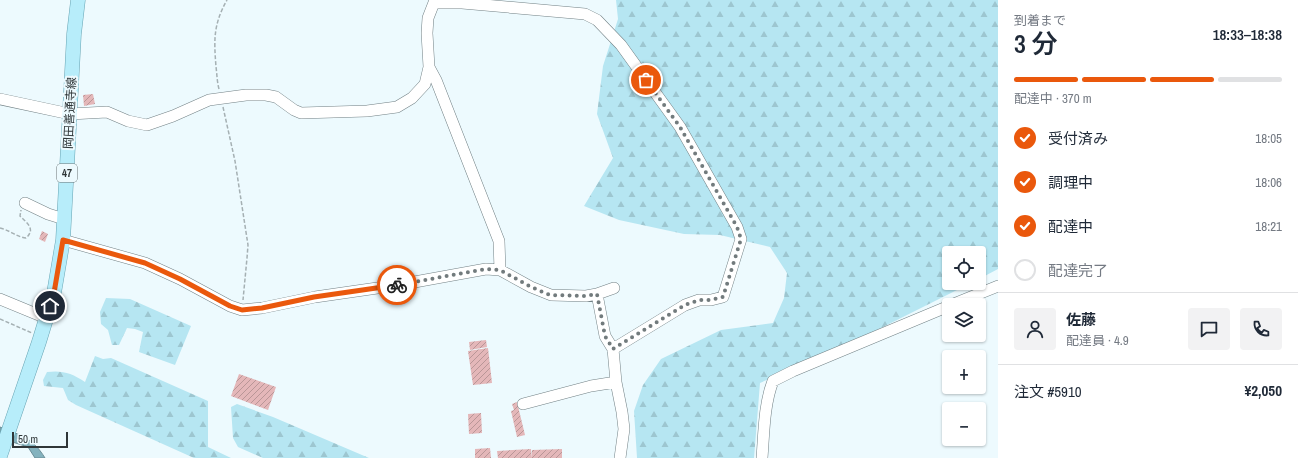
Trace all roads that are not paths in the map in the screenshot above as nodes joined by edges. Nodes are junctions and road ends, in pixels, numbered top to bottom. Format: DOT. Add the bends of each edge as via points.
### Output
graph roads {
  1 [pos="78,0"];
  2 [pos="434,1"];
  3 [pos="429,68"];
  4 [pos="0,99"];
  5 [pos="70,114"];
  6 [pos="25,203"];
  7 [pos="64,219"];
  8 [pos="63,240"];
  9 [pos="500,270"];
  10 [pos="998,286"];
  11 [pos="614,288"];
  12 [pos="597,294"];
  13 [pos="969,298"];
  14 [pos="0,299"];
  15 [pos="942,309"];
  16 [pos="46,318"];
  17 [pos="613,349"];
  18 [pos="616,382"];
  19 [pos="523,404"];
  20 [pos="0,456"];
  21 [pos="620,458"];
  22 [pos="762,458"];
  1 -- 5 [label="main road, 岡田善通寺線 / 47"];
  2 -- 3 [label="street" via="428,18"];
  2 -- 17 [label="street" via="585,14 597,20 620,45 680,127 737,227 741,239 723,297 699,300 685,305"];
  3 -- 5 [label="street" via="425,84 412,98 397,107 367,111 302,114 276,97 253,95 209,100 147,125 128,121 107,112"];
  3 -- 9 [label="street" via="499,241"];
  4 -- 5 [label="street"];
  5 -- 7 [label="main road, 岡田善通寺線 / 47"];
  6 -- 7 [label="street"];
  7 -- 8 [label="main road, 岡田善通寺線 / 47"];
  8 -- 9 [label="street" via="145,263 242,310 486,269"];
  8 -- 16 [label="main road, 岡田善通寺線 / 47" via="54,293"];
  9 -- 12 [label="street" via="550,295"];
  10 -- 13 [label="street"];
  11 -- 12 [label="street"];
  12 -- 17 [label="street" via="605,336"];
  14 -- 16 [label="street"];
  15 -- 22 [label="street" via="774,381 770,389"];
  16 -- 20 [label="main road, 岡田善通寺線 / 47"];
  17 -- 18 [label="street"];
  18 -- 19 [label="street"];
  18 -- 21 [label="street" via="624,429"];
}
